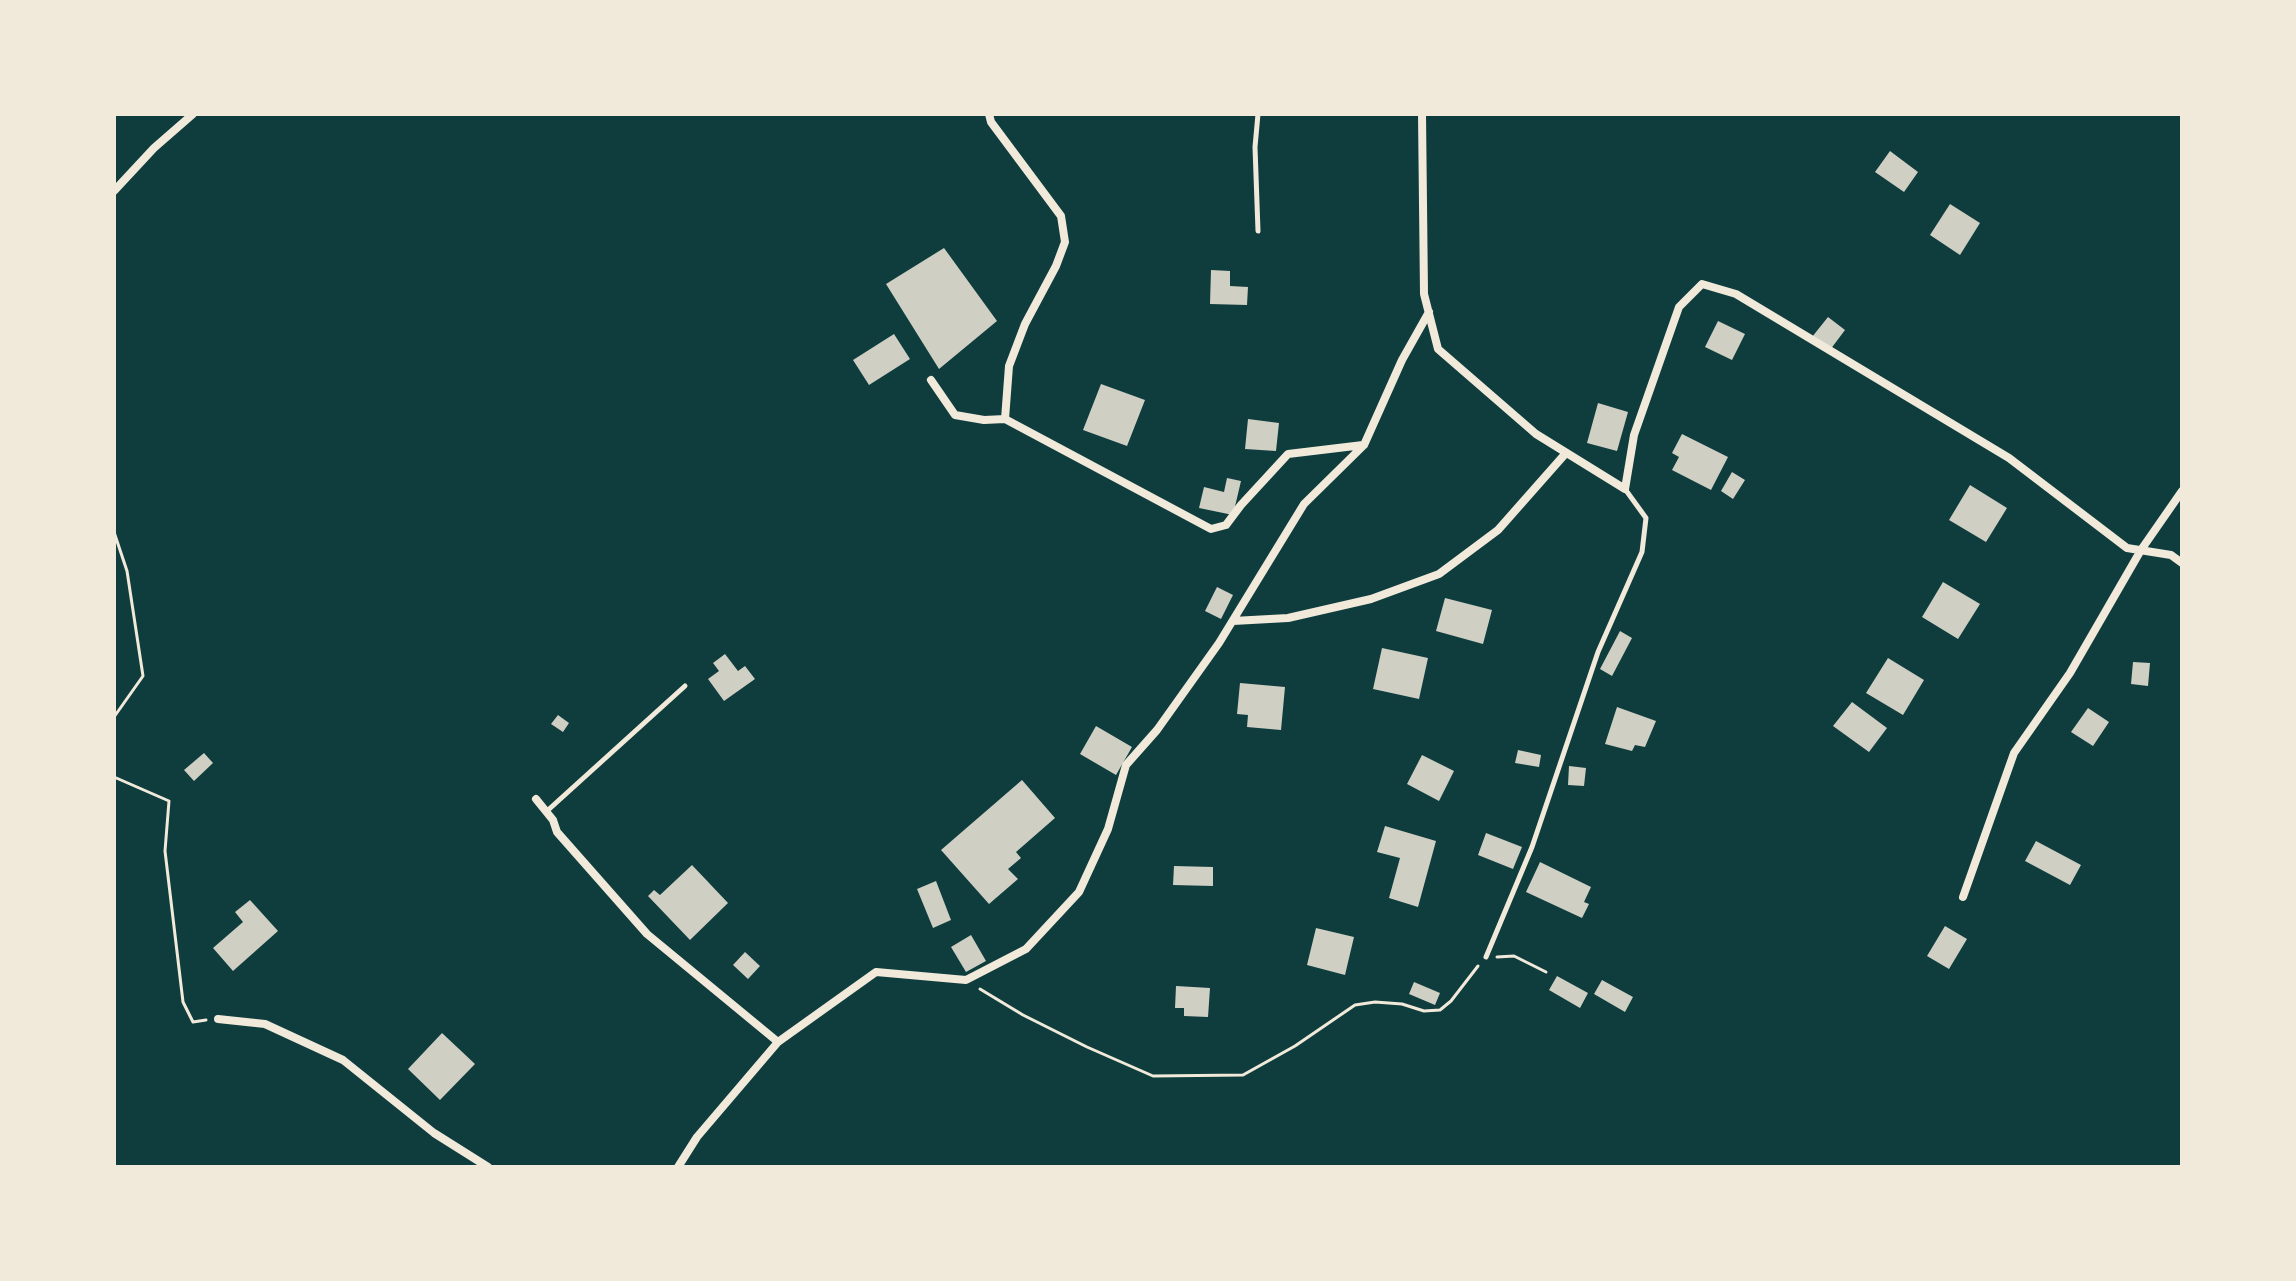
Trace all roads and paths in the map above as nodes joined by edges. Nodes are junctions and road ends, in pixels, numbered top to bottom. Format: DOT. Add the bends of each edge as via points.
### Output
graph roads {
  1 [pos="193,114"];
  2 [pos="989,114"];
  3 [pos="1258,114"];
  4 [pos="1422,114"];
  5 [pos="114,191"];
  6 [pos="1258,231"];
  7 [pos="1429,312"];
  8 [pos="931,380"];
  9 [pos="1005,419"];
  10 [pos="1364,445"];
  11 [pos="1566,453"];
  12 [pos="1625,489"];
  13 [pos="2182,491"];
  14 [pos="114,532"];
  15 [pos="2141,550"];
  16 [pos="2182,563"];
  17 [pos="1233,621"];
  18 [pos="685,686"];
  19 [pos="114,717"];
  20 [pos="114,777"];
  21 [pos="536,799"];
  22 [pos="546,812"];
  23 [pos="1963,897"];
  24 [pos="1486,957"];
  25 [pos="1546,972"];
  26 [pos="966,980"];
  27 [pos="218,1019"];
  28 [pos="778,1042"];
  29 [pos="488,1167"];
  30 [pos="678,1167"];
  1 -- 5 [label="street"];
  2 -- 9 [label="street" via="1061,216 1065,242 1009,366"];
  3 -- 6 [label="lane"];
  4 -- 7 [label="street" via="1424,294"];
  7 -- 10 [label="street"];
  7 -- 11 [label="street" via="1438,349 1536,434"];
  8 -- 9 [label="street" via="955,415"];
  9 -- 10 [label="street" via="1211,529 1226,525 1288,454"];
  10 -- 17 [label="street" via="1304,504"];
  11 -- 12 [label="street"];
  11 -- 17 [label="street" via="1498,530 1439,574 1371,599 1288,618"];
  12 -- 15 [label="street" via="1634,435 1679,307 1702,284 1736,294 2009,458 2127,548"];
  12 -- 24 [label="lane" via="1646,518 1642,552 1598,652 1532,847"];
  13 -- 15 [label="street"];
  14 -- 19 [label="path" via="127,571 143,676"];
  15 -- 16 [label="street" via="2171,555"];
  15 -- 23 [label="street" via="2070,673 2014,753"];
  17 -- 26 [label="street" via="1157,730 1126,765 1108,829 1079,892 1026,949"];
  18 -- 22 [label="lane"];
  20 -- 27 [label="path" via="169,801 165,851 183,1002 193,1022"];
  21 -- 22 [label="street"];
  22 -- 28 [label="street" via="557,832 647,934"];
  24 -- 25 [label="path" via="1514,956"];
  24 -- 26 [label="path" via="1440,1010 1375,1002 1355,1005 1243,1075 1153,1076 1023,1015"];
  26 -- 28 [label="street" via="876,972"];
  27 -- 29 [label="street" via="265,1024 343,1060 434,1133"];
  28 -- 30 [label="street"];
}
